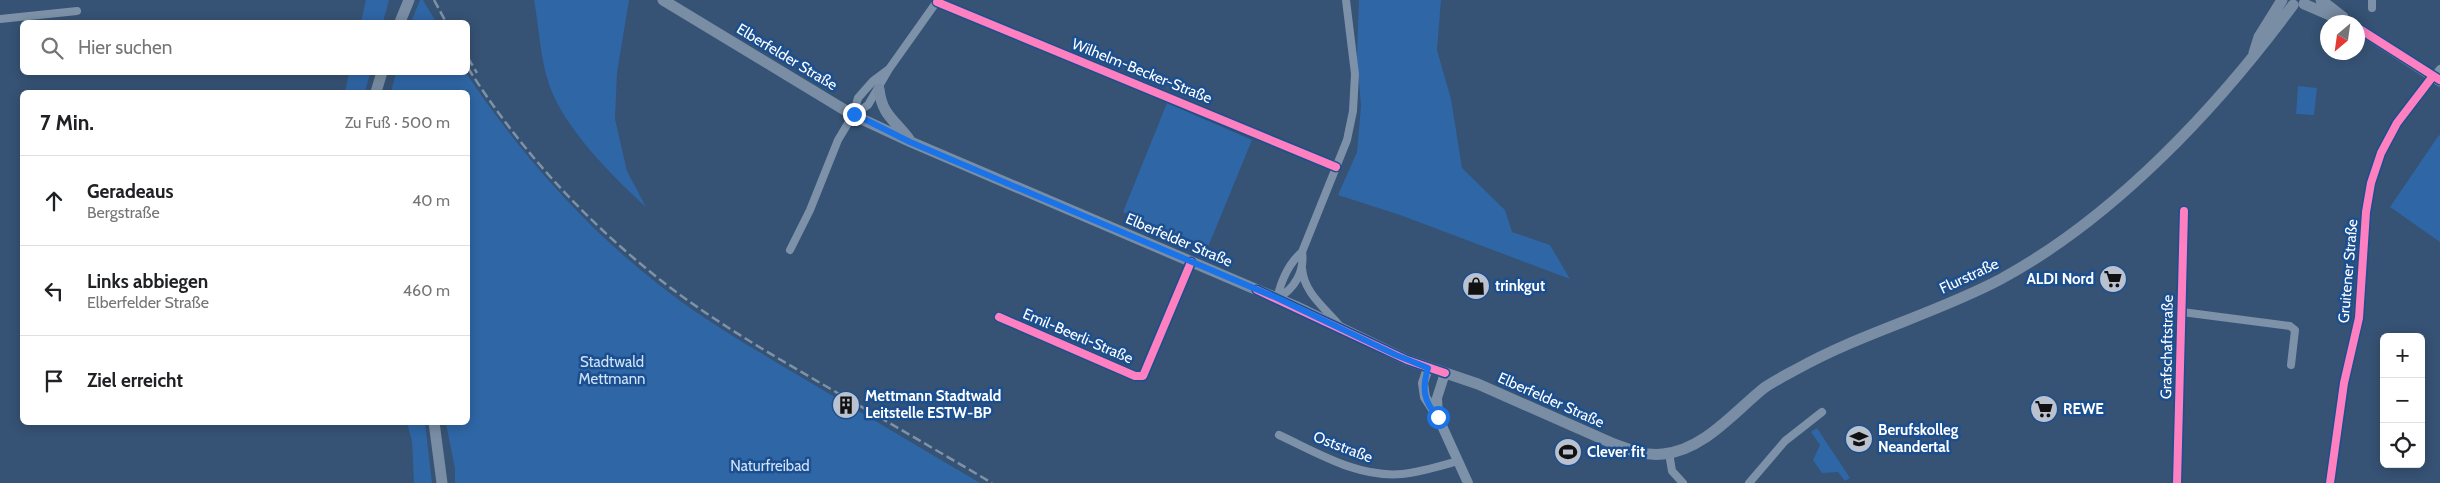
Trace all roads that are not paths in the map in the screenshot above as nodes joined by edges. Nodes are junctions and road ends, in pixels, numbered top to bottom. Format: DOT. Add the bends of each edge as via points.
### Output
graph roads {
  1 [pos="409,0"];
  2 [pos="663,0"];
  3 [pos="1346,0"];
  4 [pos="2321,0"];
  5 [pos="937,1"];
  6 [pos="2295,2"];
  7 [pos="77,11"];
  8 [pos="2329,15"];
  9 [pos="2339,15"];
  10 [pos="0,19"];
  11 [pos="401,20"];
  12 [pos="2365,32"];
  13 [pos="889,69"];
  14 [pos="381,75"];
  15 [pos="2438,75"];
  16 [pos="879,89"];
  17 [pos="377,90"];
  18 [pos="854,114"];
  19 [pos="910,142"];
  20 [pos="1336,167"];
  21 [pos="2184,211"];
  22 [pos="790,250"];
  23 [pos="1302,252"];
  24 [pos="1191,262"];
  25 [pos="1302,268"];
  26 [pos="1277,298"];
  27 [pos="2182,312"];
  28 [pos="999,317"];
  29 [pos="1340,327"];
  30 [pos="2291,365"];
  31 [pos="1428,368"];
  32 [pos="1445,373"];
  33 [pos="1822,412"];
  34 [pos="1438,417"];
  35 [pos="434,425"];
  36 [pos="1279,436"];
  37 [pos="1669,453"];
  38 [pos="1458,461"];
  39 [pos="442,483"];
  40 [pos="1468,483"];
  41 [pos="1683,483"];
  42 [pos="1748,483"];
  43 [pos="2178,483"];
  44 [pos="2330,483"];
  1 -- 11 [label="main road"];
  2 -- 18 [label="main road, Elberfelder Straße"];
  3 -- 20 [label="street" via="1355,74 1354,111"];
  4 -- 9 [label="main road"];
  5 -- 13 [label="street"];
  5 -- 20 [label="street, Wilhelm-Becker-Straße"];
  6 -- 8 [label="main road"];
  6 -- 37 [label="main road, Flurstraße" via="2259,37 2254,53 2243,68 2139,178 2059,242 2000,279 1799,367 1763,389 1703,439"];
  7 -- 10 [label="street"];
  12 -- 15 [label="main road"];
  13 -- 16 [label="street"];
  13 -- 18 [label="street" via="858,98"];
  14 -- 17 [label="main road"];
  15 -- 44 [label="street, Gruitener Straße" via="2397,123 2381,153 2371,183 2359,318 2344,383"];
  16 -- 18 [label="street" via="868,105"];
  16 -- 19 [label="main road" via="888,117 901,126"];
  18 -- 19 [label="main road, Elberfelder Straße"];
  18 -- 22 [label="street" via="838,140"];
  19 -- 24 [label="main road, Elberfelder Straße"];
  20 -- 23 [label="street"];
  21 -- 27 [label="street, Grafschaftstraße"];
  23 -- 25 [label="street"];
  23 -- 26 [label="street" via="1293,260 1281,282"];
  24 -- 26 [label="main road, Elberfelder Straße"];
  24 -- 28 [label="street, Emil-Beerli-Straße" via="1143,376 1135,376"];
  25 -- 26 [label="street" via="1293,288"];
  25 -- 29 [label="street" via="1302,278 1313,297"];
  26 -- 29 [label="main road, Elberfelder Straße"];
  27 -- 30 [label="street, Grafschaftstraße" via="2290,326 2295,330"];
  27 -- 43 [label="street, Grafschaftstraße"];
  29 -- 31 [label="main road, Elberfelder Straße"];
  31 -- 32 [label="main road, Elberfelder Straße"];
  31 -- 34 [label="street" via="1423,389 1427,403"];
  32 -- 34 [label="street" via="1437,398"];
  32 -- 37 [label="main road, Elberfelder Straße" via="1478,384 1614,444 1646,454"];
  33 -- 42 [label="street" via="1785,441"];
  34 -- 38 [label="street"];
  35 -- 39 [label="main road"];
  36 -- 38 [label="street, Oststraße" via="1347,466 1383,474 1419,472"];
  37 -- 41 [label="street" via="1672,471"];
  38 -- 40 [label="street"];
}
